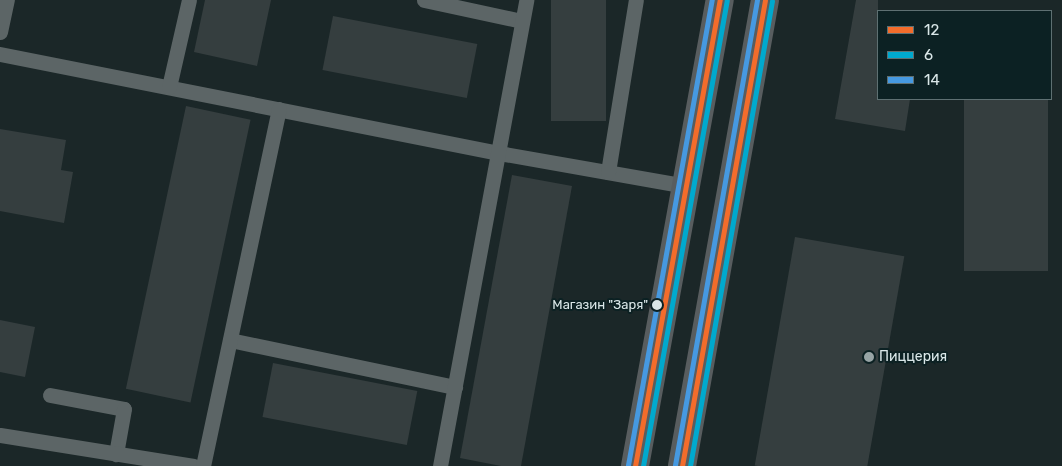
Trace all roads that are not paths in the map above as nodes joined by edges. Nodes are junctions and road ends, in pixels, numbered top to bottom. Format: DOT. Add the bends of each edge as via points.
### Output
graph roads {
  1 [pos="7,0"];
  2 [pos="189,0"];
  3 [pos="424,0"];
  4 [pos="526,0"];
  5 [pos="636,0"];
  6 [pos="720,0"];
  7 [pos="765,0"];
  8 [pos="522,21"];
  9 [pos="0,32"];
  10 [pos="0,54"];
  11 [pos="169,87"];
  12 [pos="279,109"];
  13 [pos="499,153"];
  14 [pos="608,172"];
  15 [pos="686,186"];
  16 [pos="230,340"];
  17 [pos="455,387"];
  18 [pos="50,395"];
  19 [pos="0,435"];
  20 [pos="116,454"];
  21 [pos="194,466"];
  22 [pos="203,466"];
  23 [pos="440,466"];
  24 [pos="635,466"];
  25 [pos="682,466"];
  1 -- 9 [label="lane"];
  2 -- 11 [label="lane"];
  3 -- 8 [label="lane"];
  4 -- 8 [label="lane"];
  5 -- 14 [label="lane"];
  6 -- 15 [label="main road"];
  7 -- 25 [label="main road"];
  8 -- 13 [label="lane"];
  10 -- 11 [label="lane"];
  11 -- 12 [label="lane"];
  12 -- 13 [label="lane"];
  12 -- 16 [label="lane"];
  13 -- 14 [label="lane"];
  13 -- 17 [label="lane"];
  14 -- 15 [label="lane"];
  15 -- 24 [label="main road"];
  16 -- 17 [label="lane"];
  16 -- 22 [label="lane"];
  17 -- 23 [label="lane"];
  18 -- 20 [label="lane" via="124,409"];
  19 -- 20 [label="lane"];
  20 -- 21 [label="lane"];
}
